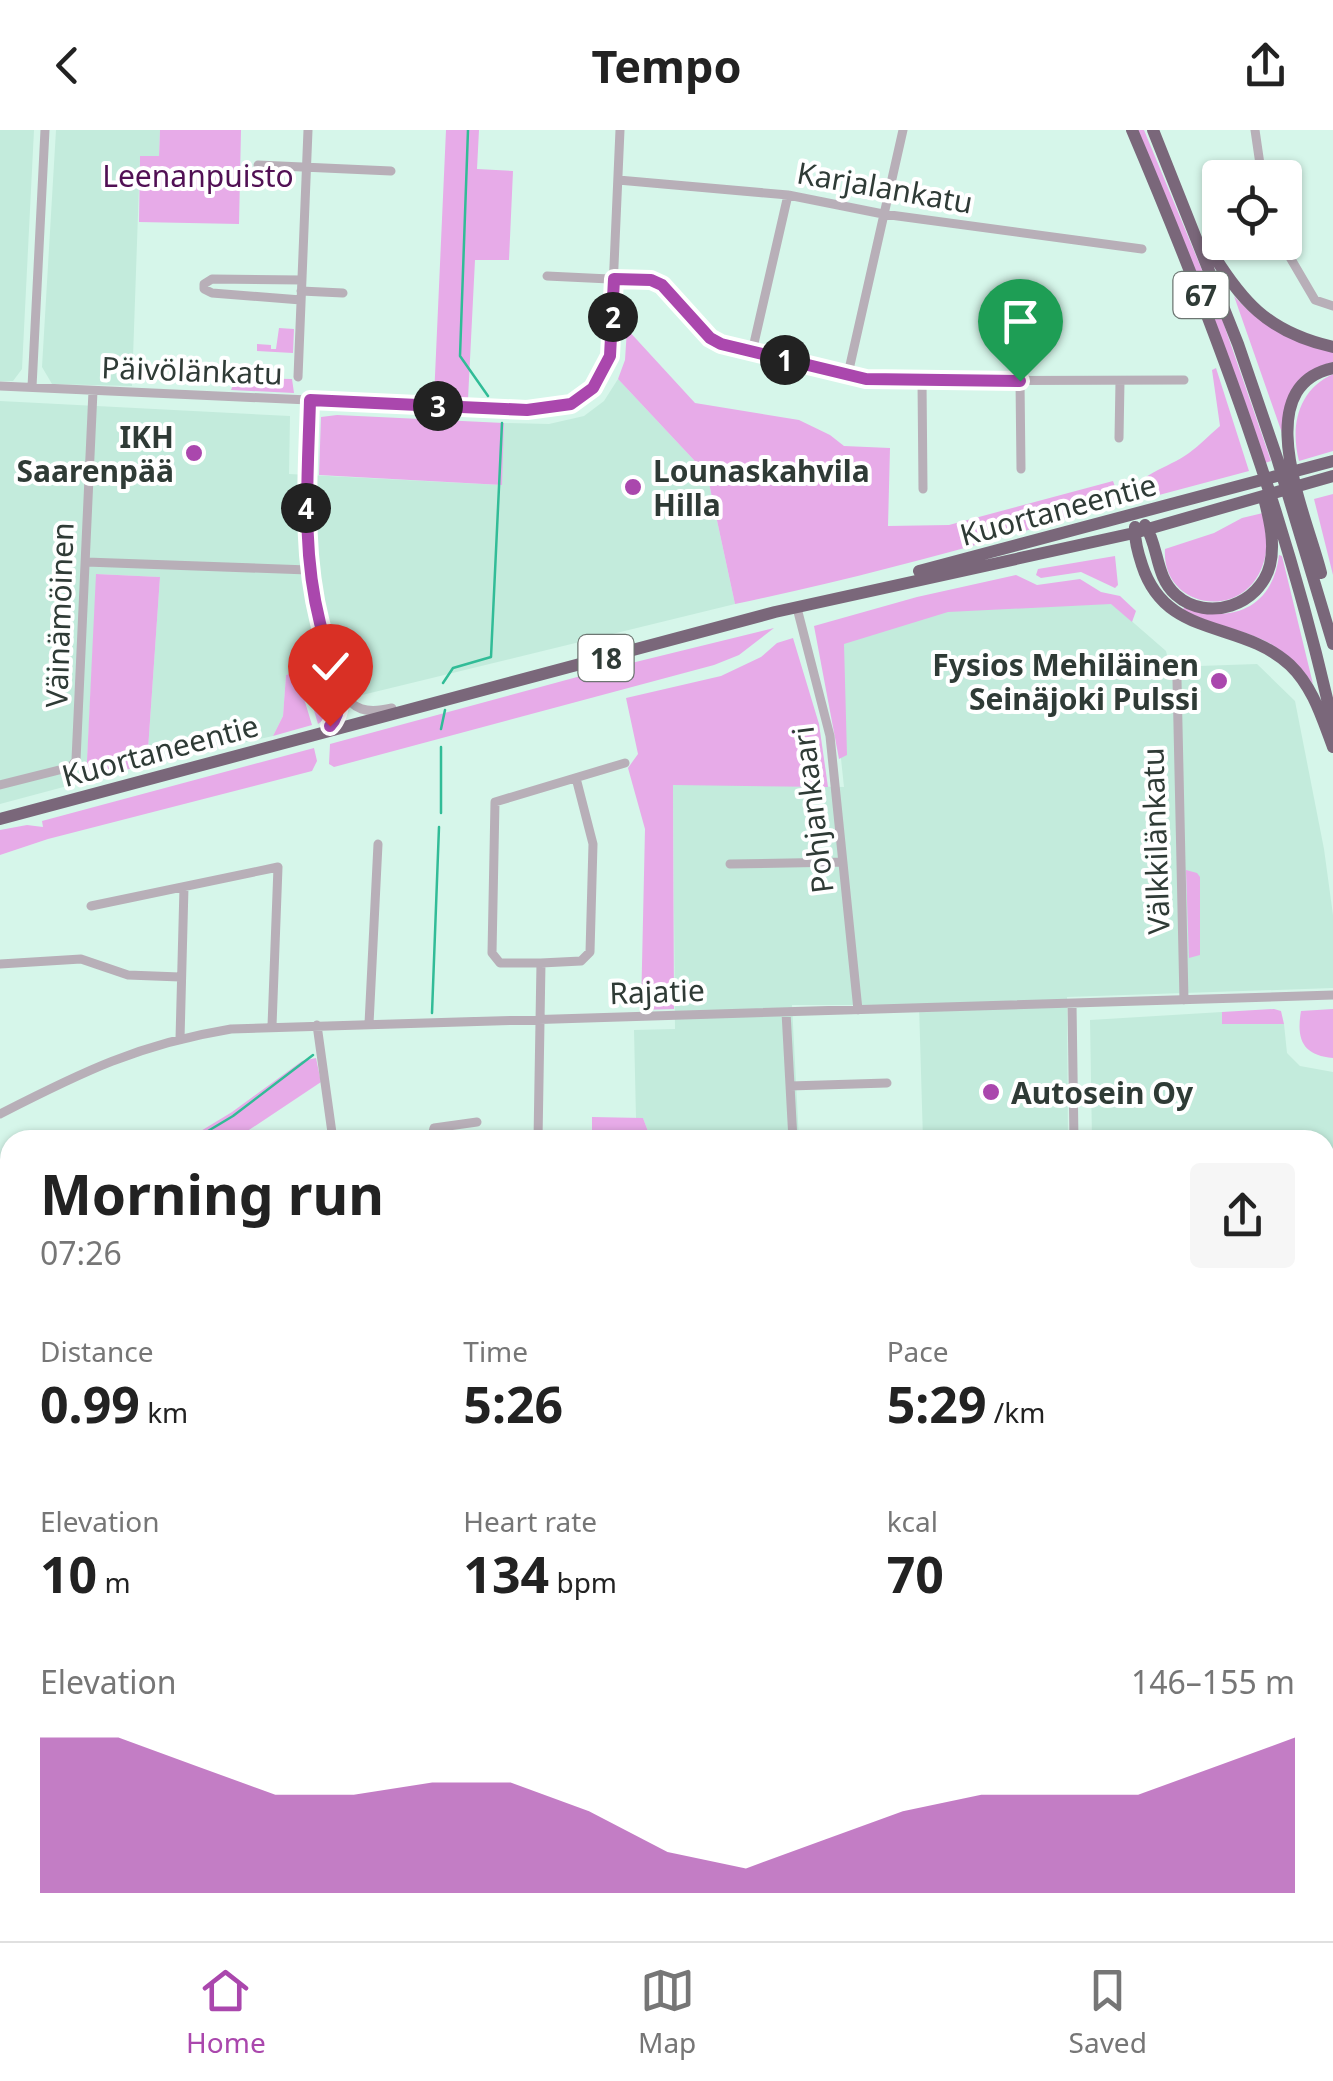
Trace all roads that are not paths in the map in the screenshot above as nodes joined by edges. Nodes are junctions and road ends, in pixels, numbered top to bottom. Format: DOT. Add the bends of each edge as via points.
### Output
graph roads {
  1 [pos="45,130"];
  2 [pos="308,130"];
  3 [pos="620,130"];
  4 [pos="903,130"];
  5 [pos="1132,130"];
  6 [pos="1153,130"];
  7 [pos="1255,130"];
  8 [pos="1259,160"];
  9 [pos="258,166"];
  10 [pos="306,168"];
  11 [pos="391,171"];
  12 [pos="618,180"];
  13 [pos="788,194"];
  14 [pos="884,214"];
  15 [pos="1190,216"];
  16 [pos="1142,250"];
  17 [pos="1292,260"];
  18 [pos="547,276"];
  19 [pos="614,279"];
  20 [pos="301,290"];
  21 [pos="343,292"];
  22 [pos="1333,306"];
  23 [pos="1333,347"];
  24 [pos="752,352"];
  25 [pos="1333,368"];
  26 [pos="848,374"];
  27 [pos="298,377"];
  28 [pos="922,380"];
  29 [pos="1120,380"];
  30 [pos="1184,380"];
  31 [pos="1020,381"];
  32 [pos="0,386"];
  33 [pos="32,388"];
  34 [pos="93,390"];
  35 [pos="310,400"];
  36 [pos="1119,438"];
  37 [pos="1283,457"];
  38 [pos="1333,461"];
  39 [pos="1021,469"];
  40 [pos="1333,476"];
  41 [pos="923,489"];
  42 [pos="1137,515"];
  43 [pos="1274,519"];
  44 [pos="1149,529"];
  45 [pos="1134,533"];
  46 [pos="86,562"];
  47 [pos="308,570"];
  48 [pos="798,608"];
  49 [pos="1333,644"];
  50 [pos="1177,680"];
  51 [pos="337,686"];
  52 [pos="414,708"];
  53 [pos="1333,725"];
  54 [pos="320,733"];
  55 [pos="1333,747"];
  56 [pos="625,763"];
  57 [pos="576,778"];
  58 [pos="0,785"];
  59 [pos="0,819"];
  60 [pos="378,844"];
  61 [pos="843,862"];
  62 [pos="730,864"];
  63 [pos="184,886"];
  64 [pos="92,906"];
  65 [pos="541,963"];
  66 [pos="0,964"];
  67 [pos="180,977"];
  68 [pos="1333,996"];
  69 [pos="1184,1000"];
  70 [pos="1072,1004"];
  71 [pos="858,1010"];
  72 [pos="786,1012"];
  73 [pos="538,1020"];
  74 [pos="369,1024"];
  75 [pos="317,1025"];
  76 [pos="272,1026"];
  77 [pos="180,1038"];
  78 [pos="887,1083"];
  79 [pos="790,1086"];
  80 [pos="0,1114"];
  81 [pos="478,1122"];
  82 [pos="333,1130"];
  83 [pos="434,1130"];
  84 [pos="538,1130"];
  85 [pos="792,1130"];
  86 [pos="1074,1130"];
  1 -- 33 [label="street"];
  2 -- 10 [label="street"];
  3 -- 12 [label="street, Päivölänkatu"];
  4 -- 14 [label="street"];
  5 -- 43 [label="highway, 67" via="1205,306"];
  6 -- 15 [label="highway, 67"];
  7 -- 8 [label="street"];
  9 -- 10 [label="street"];
  10 -- 11 [label="street"];
  10 -- 20 [label="street"];
  12 -- 13 [label="street, Karjalankatu"];
  12 -- 19 [label="street, Päivölänkatu"];
  13 -- 14 [label="street, Karjalankatu"];
  13 -- 24 [label="street"];
  14 -- 16 [label="street, Karjalankatu"];
  14 -- 26 [label="street"];
  15 -- 23 [label="highway" via="1246,303 1285,331"];
  15 -- 37 [label="highway, 67"];
  17 -- 22 [label="street" via="1315,300"];
  18 -- 19 [label="street"];
  19 -- 24 [label="street" via="662,285 710,338"];
  19 -- 35 [label="street, Päivölänkatu" via="610,356 593,388 571,404 527,410"];
  20 -- 20 [label="street" via="222,294 204,284 212,279"];
  20 -- 21 [label="street"];
  20 -- 27 [label="street"];
  24 -- 26 [label="street"];
  25 -- 37 [label="highway" via="1296,391"];
  26 -- 28 [label="street"];
  28 -- 31 [label="street"];
  28 -- 41 [label="street"];
  29 -- 30 [label="street"];
  29 -- 31 [label="street"];
  29 -- 36 [label="street"];
  31 -- 39 [label="street"];
  32 -- 33 [label="street, Päivölänkatu"];
  33 -- 34 [label="street, Päivölänkatu"];
  34 -- 35 [label="street, Päivölänkatu"];
  34 -- 46 [label="street, Väinämöinen"];
  35 -- 47 [label="street"];
  37 -- 49 [label="highway, 67"];
  38 -- 42 [label="highway, Kuortaneentie / 18"];
  40 -- 44 [label="highway, Kuortaneentie / 18"];
  42 -- 44 [label="highway"];
  42 -- 45 [label="highway"];
  42 -- 48 [label="highway, Kuortaneentie / 18" via="826,595"];
  43 -- 44 [label="highway" via="1262,582 1224,609 1193,606 1169,588"];
  43 -- 53 [label="highway, 67"];
  44 -- 45 [label="highway, Kuortaneentie / 18"];
  45 -- 48 [label="highway, Kuortaneentie / 18"];
  45 -- 55 [label="highway" via="1154,594 1193,622 1253,640 1291,666"];
  46 -- 47 [label="street"];
  46 -- 58 [label="street, Väinämöinen" via="76,760 71,767"];
  47 -- 51 [label="street"];
  48 -- 52 [label="highway, Kuortaneentie / 18"];
  48 -- 61 [label="street, Pohjankaari" via="825,708"];
  50 -- 69 [label="street, Välkkilänkatu"];
  51 -- 52 [label="street" via="364,711"];
  51 -- 54 [label="street" via="339,714"];
  52 -- 54 [label="highway, Kuortaneentie / 18"];
  54 -- 59 [label="highway, Kuortaneentie / 18"];
  56 -- 57 [label="street"];
  57 -- 65 [label="street" via="593,844 590,952 581,961"];
  57 -- 65 [label="street" via="495,802 492,952 500,964"];
  60 -- 74 [label="street"];
  61 -- 62 [label="street"];
  61 -- 71 [label="street, Pohjankaari"];
  63 -- 64 [label="street"];
  63 -- 67 [label="street"];
  63 -- 76 [label="street" via="278,867"];
  65 -- 73 [label="street"];
  66 -- 67 [label="street" via="81,959 128,975"];
  67 -- 77 [label="street"];
  68 -- 69 [label="street, Rajatie"];
  69 -- 70 [label="street, Rajatie"];
  70 -- 71 [label="street, Rajatie"];
  70 -- 86 [label="street"];
  71 -- 72 [label="street, Rajatie"];
  72 -- 73 [label="street, Rajatie"];
  72 -- 79 [label="street"];
  73 -- 74 [label="street, Rajatie"];
  73 -- 84 [label="street"];
  74 -- 75 [label="street, Rajatie"];
  75 -- 76 [label="street, Rajatie"];
  75 -- 82 [label="street"];
  76 -- 77 [label="street, Rajatie"];
  77 -- 80 [label="street, Rajatie" via="92,1067"];
  78 -- 79 [label="street"];
  79 -- 85 [label="street"];
  81 -- 83 [label="street"];
}
